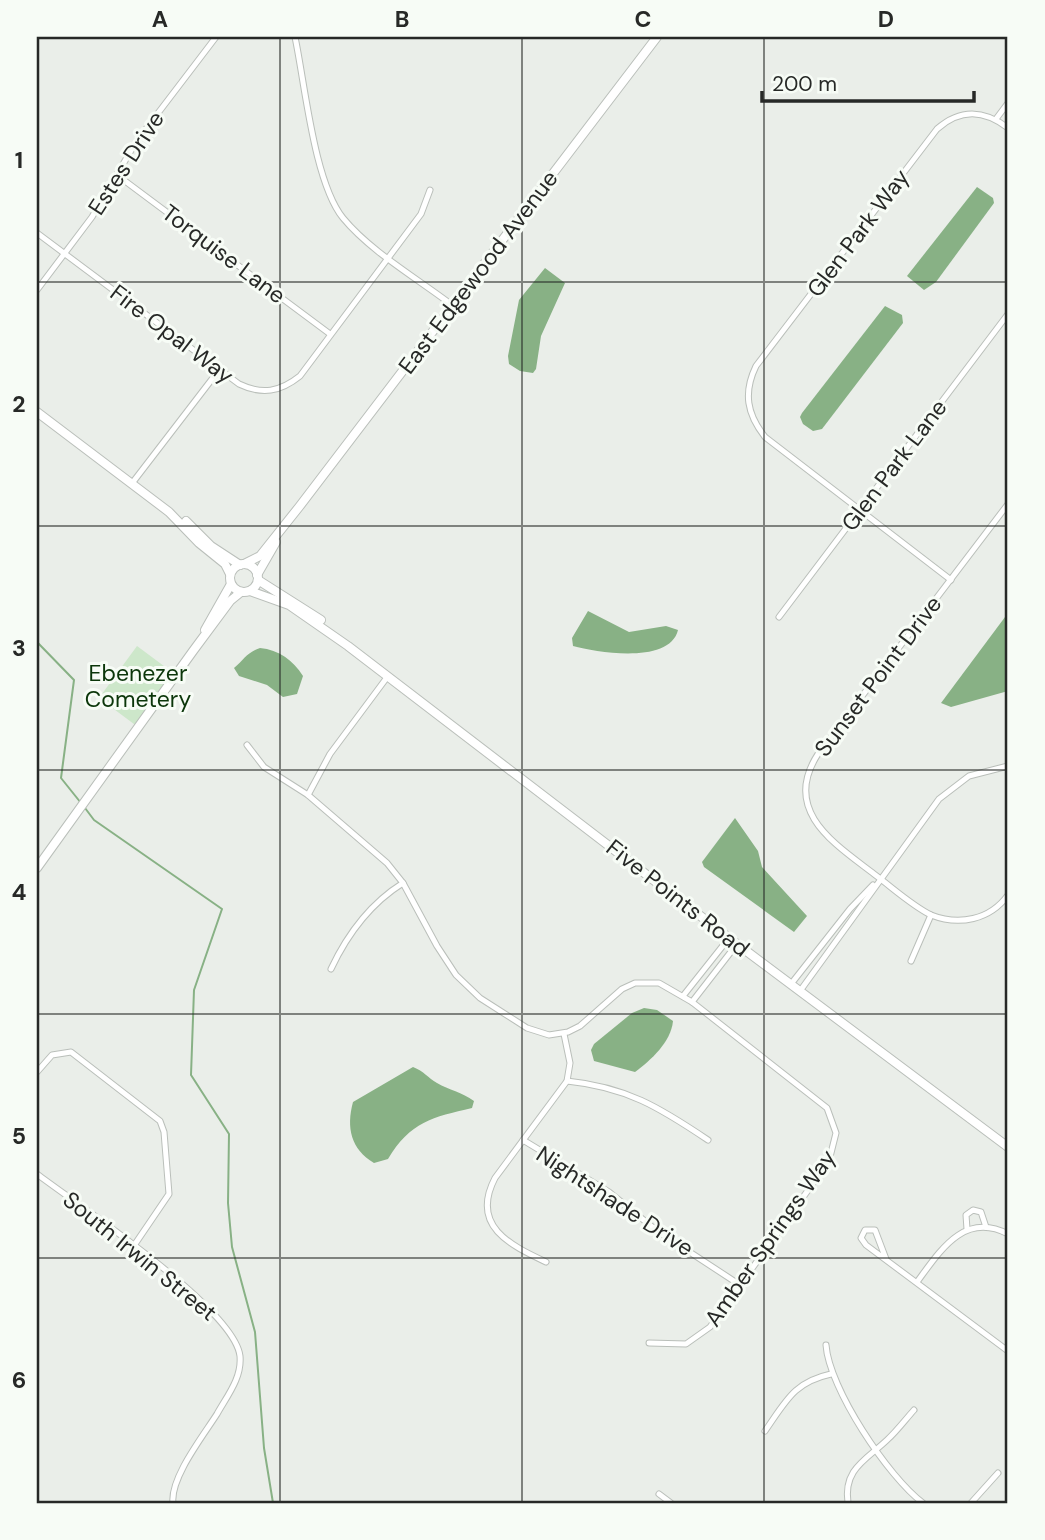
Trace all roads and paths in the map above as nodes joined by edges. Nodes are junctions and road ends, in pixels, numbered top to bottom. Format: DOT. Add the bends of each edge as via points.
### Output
graph roads {
  1 [pos="216,37"];
  2 [pos="295,37"];
  3 [pos="657,37"];
  4 [pos="1008,103"];
  5 [pos="996,119"];
  6 [pos="1008,128"];
  7 [pos="117,175"];
  8 [pos="430,190"];
  9 [pos="37,233"];
  10 [pos="64,253"];
  11 [pos="389,257"];
  12 [pos="37,290"];
  13 [pos="452,305"];
  14 [pos="1008,314"];
  15 [pos="330,334"];
  16 [pos="219,370"];
  17 [pos="37,412"];
  18 [pos="133,482"];
  19 [pos="1008,505"];
  20 [pos="299,507"];
  21 [pos="860,510"];
  22 [pos="242,565"];
  23 [pos="258,578"];
  24 [pos="231,579"];
  25 [pos="951,580"];
  26 [pos="246,591"];
  27 [pos="779,617"];
  28 [pos="348,646"];
  29 [pos="193,651"];
  30 [pos="388,676"];
  31 [pos="247,745"];
  32 [pos="1008,766"];
  33 [pos="308,795"];
  34 [pos="37,868"];
  35 [pos="880,878"];
  36 [pos="403,883"];
  37 [pos="1008,895"];
  38 [pos="931,915"];
  39 [pos="729,938"];
  40 [pos="737,944"];
  41 [pos="911,961"];
  42 [pos="331,969"];
  43 [pos="791,984"];
  44 [pos="800,991"];
  45 [pos="683,996"];
  46 [pos="692,1002"];
  47 [pos="564,1034"];
  48 [pos="37,1072"];
  49 [pos="566,1081"];
  50 [pos="523,1140"];
  51 [pos="708,1140"];
  52 [pos="1008,1147"];
  53 [pos="37,1174"];
  54 [pos="986,1227"];
  55 [pos="967,1229"];
  56 [pos="1008,1234"];
  57 [pos="133,1247"];
  58 [pos="886,1259"];
  59 [pos="546,1262"];
  60 [pos="917,1282"];
  61 [pos="740,1285"];
  62 [pos="649,1343"];
  63 [pos="826,1345"];
  64 [pos="1008,1351"];
  65 [pos="831,1374"];
  66 [pos="914,1410"];
  67 [pos="765,1431"];
  68 [pos="877,1448"];
  69 [pos="998,1473"];
  70 [pos="659,1494"];
  71 [pos="173,1503"];
  72 [pos="671,1503"];
  73 [pos="848,1503"];
  74 [pos="923,1503"];
  75 [pos="971,1503"];
  1 -- 7 [label="street, Estes Drive" via="135,142"];
  2 -- 11 [label="street" via="329,194 342,216"];
  3 -- 13 [label="street, East Edgewood Avenue"];
  4 -- 5 [label="street"];
  5 -- 6 [label="street"];
  5 -- 21 [label="street, Glen Park Way" via="958,115 937,129 756,366 747,393 755,424 765,437"];
  7 -- 10 [label="street, Estes Drive"];
  7 -- 15 [label="street, Torquise Lane"];
  8 -- 11 [label="street, Fire Opal Way" via="421,214"];
  9 -- 10 [label="street, Fire Opal Way"];
  10 -- 12 [label="street, Estes Drive"];
  10 -- 16 [label="street, Fire Opal Way"];
  11 -- 13 [label="street"];
  11 -- 15 [label="street, Fire Opal Way"];
  13 -- 20 [label="street, East Edgewood Avenue"];
  14 -- 21 [label="street, Glen Park Lane"];
  15 -- 16 [label="street, Fire Opal Way" via="300,376 273,391 249,389"];
  16 -- 18 [label="street"];
  17 -- 18 [label="street"];
  18 -- 22 [label="street" via="171,508 211,546"];
  18 -- 24 [label="street" via="225,564"];
  19 -- 25 [label="street, Sunset Point Drive"];
  20 -- 22 [label="street, East Edgewood Avenue" via="260,556"];
  20 -- 23 [label="street, East Edgewood Avenue"];
  21 -- 25 [label="street"];
  21 -- 27 [label="street, Glen Park Lane"];
  22 -- 23 [label="street" via="253,568"];
  22 -- 24 [label="street, East Edgewood Avenue"];
  23 -- 26 [label="street, East Edgewood Avenue"];
  23 -- 28 [label="street" via="299,604"];
  24 -- 26 [label="street"];
  24 -- 29 [label="street"];
  25 -- 35 [label="street, Sunset Point Drive" via="809,771 807,802 814,822 828,839"];
  26 -- 28 [label="street" via="294,608"];
  26 -- 29 [label="street" via="230,601"];
  28 -- 30 [label="street, Five Points Road"];
  29 -- 34 [label="street"];
  30 -- 33 [label="street" via="330,754"];
  30 -- 39 [label="street, Five Points Road"];
  31 -- 33 [label="street" via="264,767"];
  32 -- 35 [label="street" via="969,776 949,789"];
  33 -- 36 [label="street" via="377,853"];
  35 -- 38 [label="street, Sunset Point Drive"];
  35 -- 43 [label="street"];
  35 -- 44 [label="street"];
  36 -- 42 [label="street" via="375,903"];
  36 -- 47 [label="street" via="443,957 468,987 532,1031"];
  37 -- 38 [label="street" via="996,908 971,919"];
  38 -- 41 [label="street"];
  39 -- 40 [label="street, Five Points Road"];
  39 -- 45 [label="street"];
  40 -- 43 [label="street, Five Points Road"];
  40 -- 46 [label="street"];
  43 -- 44 [label="street, Five Points Road"];
  44 -- 52 [label="street, Five Points Road"];
  45 -- 46 [label="street"];
  45 -- 47 [label="street" via="659,983 632,984"];
  46 -- 61 [label="street, Amber Springs Way" via="819,1099 835,1126 829,1161"];
  47 -- 49 [label="street" via="570,1063"];
  48 -- 57 [label="street" via="52,1055 71,1052 160,1121 169,1194"];
  49 -- 50 [label="street"];
  49 -- 51 [label="street" via="640,1098"];
  50 -- 59 [label="street" via="493,1182 488,1210 494,1228 506,1242"];
  50 -- 61 [label="street, Nightshade Drive" via="609,1192 656,1230"];
  53 -- 57 [label="street, South Irwin Street"];
  54 -- 55 [label="street"];
  54 -- 55 [label="street" via="981,1212 973,1210 966,1215"];
  54 -- 56 [label="street"];
  55 -- 60 [label="street" via="945,1245"];
  57 -- 71 [label="street, South Irwin Street" via="200,1298 227,1328 240,1363 236,1382 177,1480"];
  58 -- 58 [label="street" via="876,1230 865,1230 863,1242"];
  58 -- 60 [label="street"];
  60 -- 64 [label="street"];
  61 -- 62 [label="street, Amber Springs Way" via="710,1328 693,1341"];
  63 -- 65 [label="street"];
  65 -- 67 [label="street" via="798,1387"];
  65 -- 68 [label="street"];
  66 -- 68 [label="street"];
  68 -- 73 [label="street" via="853,1470"];
  68 -- 74 [label="street" via="903,1486"];
  69 -- 75 [label="street"];
  70 -- 72 [label="street"];
}
